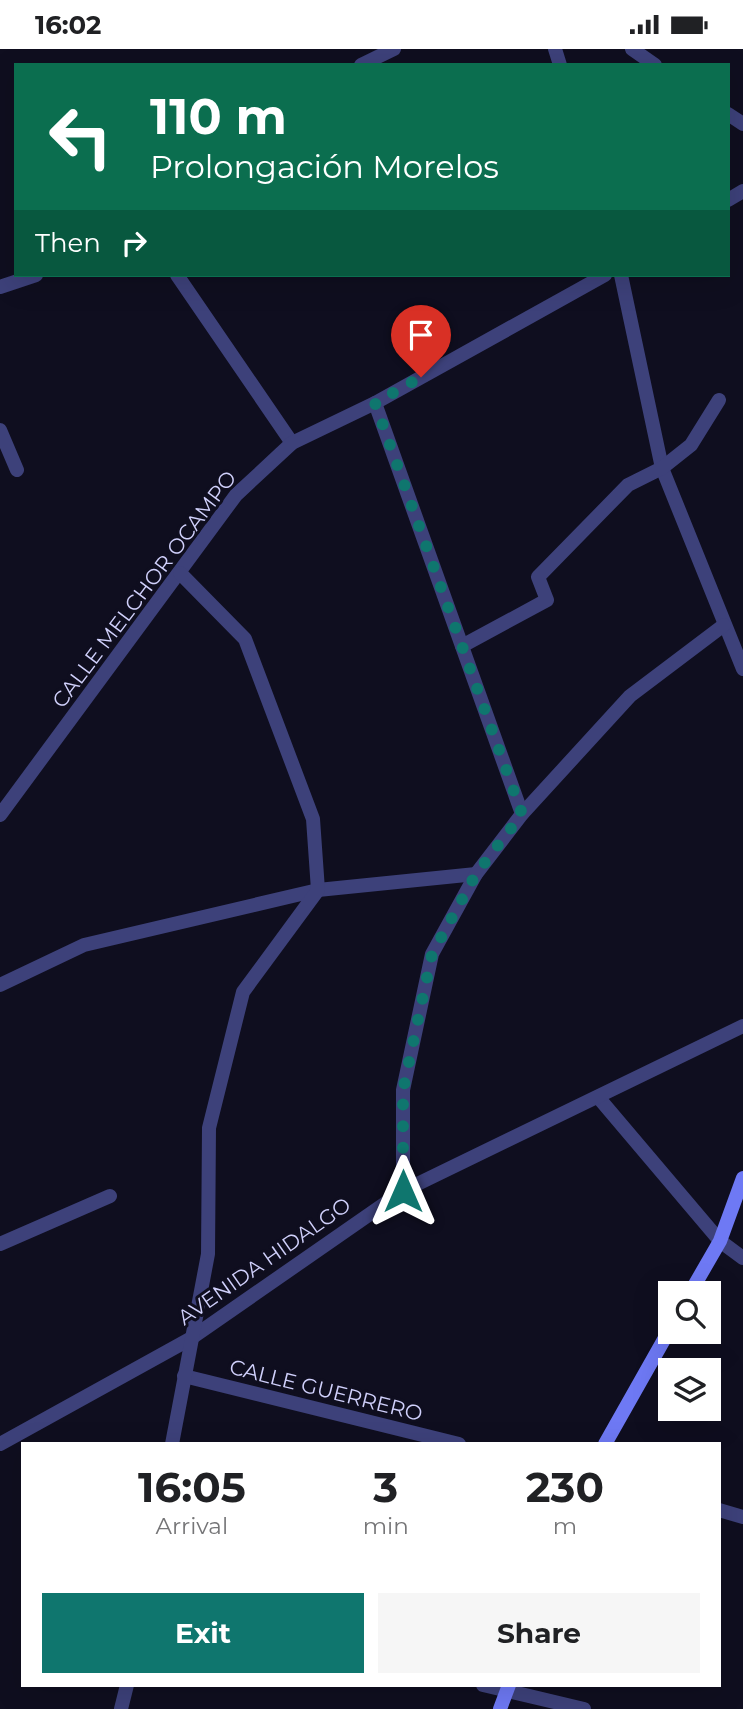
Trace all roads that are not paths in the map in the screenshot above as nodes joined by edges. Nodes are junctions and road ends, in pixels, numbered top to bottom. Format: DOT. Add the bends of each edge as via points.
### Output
graph roads {
  1 [pos="394,49"];
  2 [pos="632,49"];
  3 [pos="365,63"];
  4 [pos="652,63"];
  5 [pos="29,277"];
  6 [pos="178,277"];
  7 [pos="601,277"];
  8 [pos="621,277"];
  9 [pos="0,287"];
  10 [pos="719,400"];
  11 [pos="375,403"];
  12 [pos="0,431"];
  13 [pos="292,443"];
  14 [pos="662,468"];
  15 [pos="18,470"];
  16 [pos="180,573"];
  17 [pos="724,625"];
  18 [pos="462,646"];
  19 [pos="743,669"];
  20 [pos="522,814"];
  21 [pos="0,815"];
  22 [pos="476,874"];
  23 [pos="318,890"];
  24 [pos="0,985"];
  25 [pos="743,1026"];
  26 [pos="597,1097"];
  27 [pos="743,1178"];
  28 [pos="403,1191"];
  29 [pos="110,1196"];
  30 [pos="720,1241"];
  31 [pos="0,1244"];
  32 [pos="743,1258"];
  33 [pos="697,1281"];
  34 [pos="190,1339"];
  35 [pos="662,1344"];
  36 [pos="184,1376"];
  37 [pos="172,1442"];
  38 [pos="451,1442"];
  39 [pos="606,1442"];
  40 [pos="0,1444"];
  41 [pos="721,1511"];
  42 [pos="743,1517"];
  43 [pos="126,1687"];
  44 [pos="509,1687"];
  45 [pos="121,1709"];
  46 [pos="500,1709"];
  47 [pos="584,1709"];
  1 -- 3 [label="street"];
  2 -- 4 [label="street"];
  5 -- 9 [label="street"];
  6 -- 13 [label="street"];
  7 -- 11 [label="street, CALLE MELCHOR OCAMPO"];
  8 -- 14 [label="street"];
  10 -- 14 [label="street" via="691,445"];
  11 -- 13 [label="street, CALLE MELCHOR OCAMPO"];
  11 -- 18 [label="street"];
  12 -- 15 [label="street"];
  13 -- 16 [label="street, CALLE MELCHOR OCAMPO" via="236,495"];
  14 -- 17 [label="street"];
  14 -- 18 [label="street" via="628,485 538,576 547,600"];
  16 -- 21 [label="street, CALLE MELCHOR OCAMPO"];
  16 -- 23 [label="street" via="245,639 313,819"];
  17 -- 19 [label="street"];
  17 -- 20 [label="street" via="630,697"];
  18 -- 20 [label="street"];
  20 -- 22 [label="street"];
  22 -- 23 [label="street"];
  22 -- 28 [label="street" via="432,954 403,1090"];
  23 -- 24 [label="street" via="84,946"];
  23 -- 34 [label="street" via="243,992 209,1128 208,1254"];
  25 -- 26 [label="street, AVENIDA HIDALGO"];
  26 -- 28 [label="street, AVENIDA HIDALGO"];
  26 -- 30 [label="street"];
  27 -- 30 [label="street"];
  28 -- 34 [label="street, AVENIDA HIDALGO"];
  29 -- 31 [label="street"];
  30 -- 32 [label="street"];
  30 -- 33 [label="street"];
  34 -- 36 [label="street"];
  34 -- 40 [label="street, AVENIDA HIDALGO"];
  35 -- 39 [label="street"];
  36 -- 37 [label="street"];
  36 -- 38 [label="street, CALLE GUERRERO"];
  41 -- 42 [label="street"];
  43 -- 45 [label="street"];
  44 -- 46 [label="street"];
  44 -- 47 [label="street"];
}
